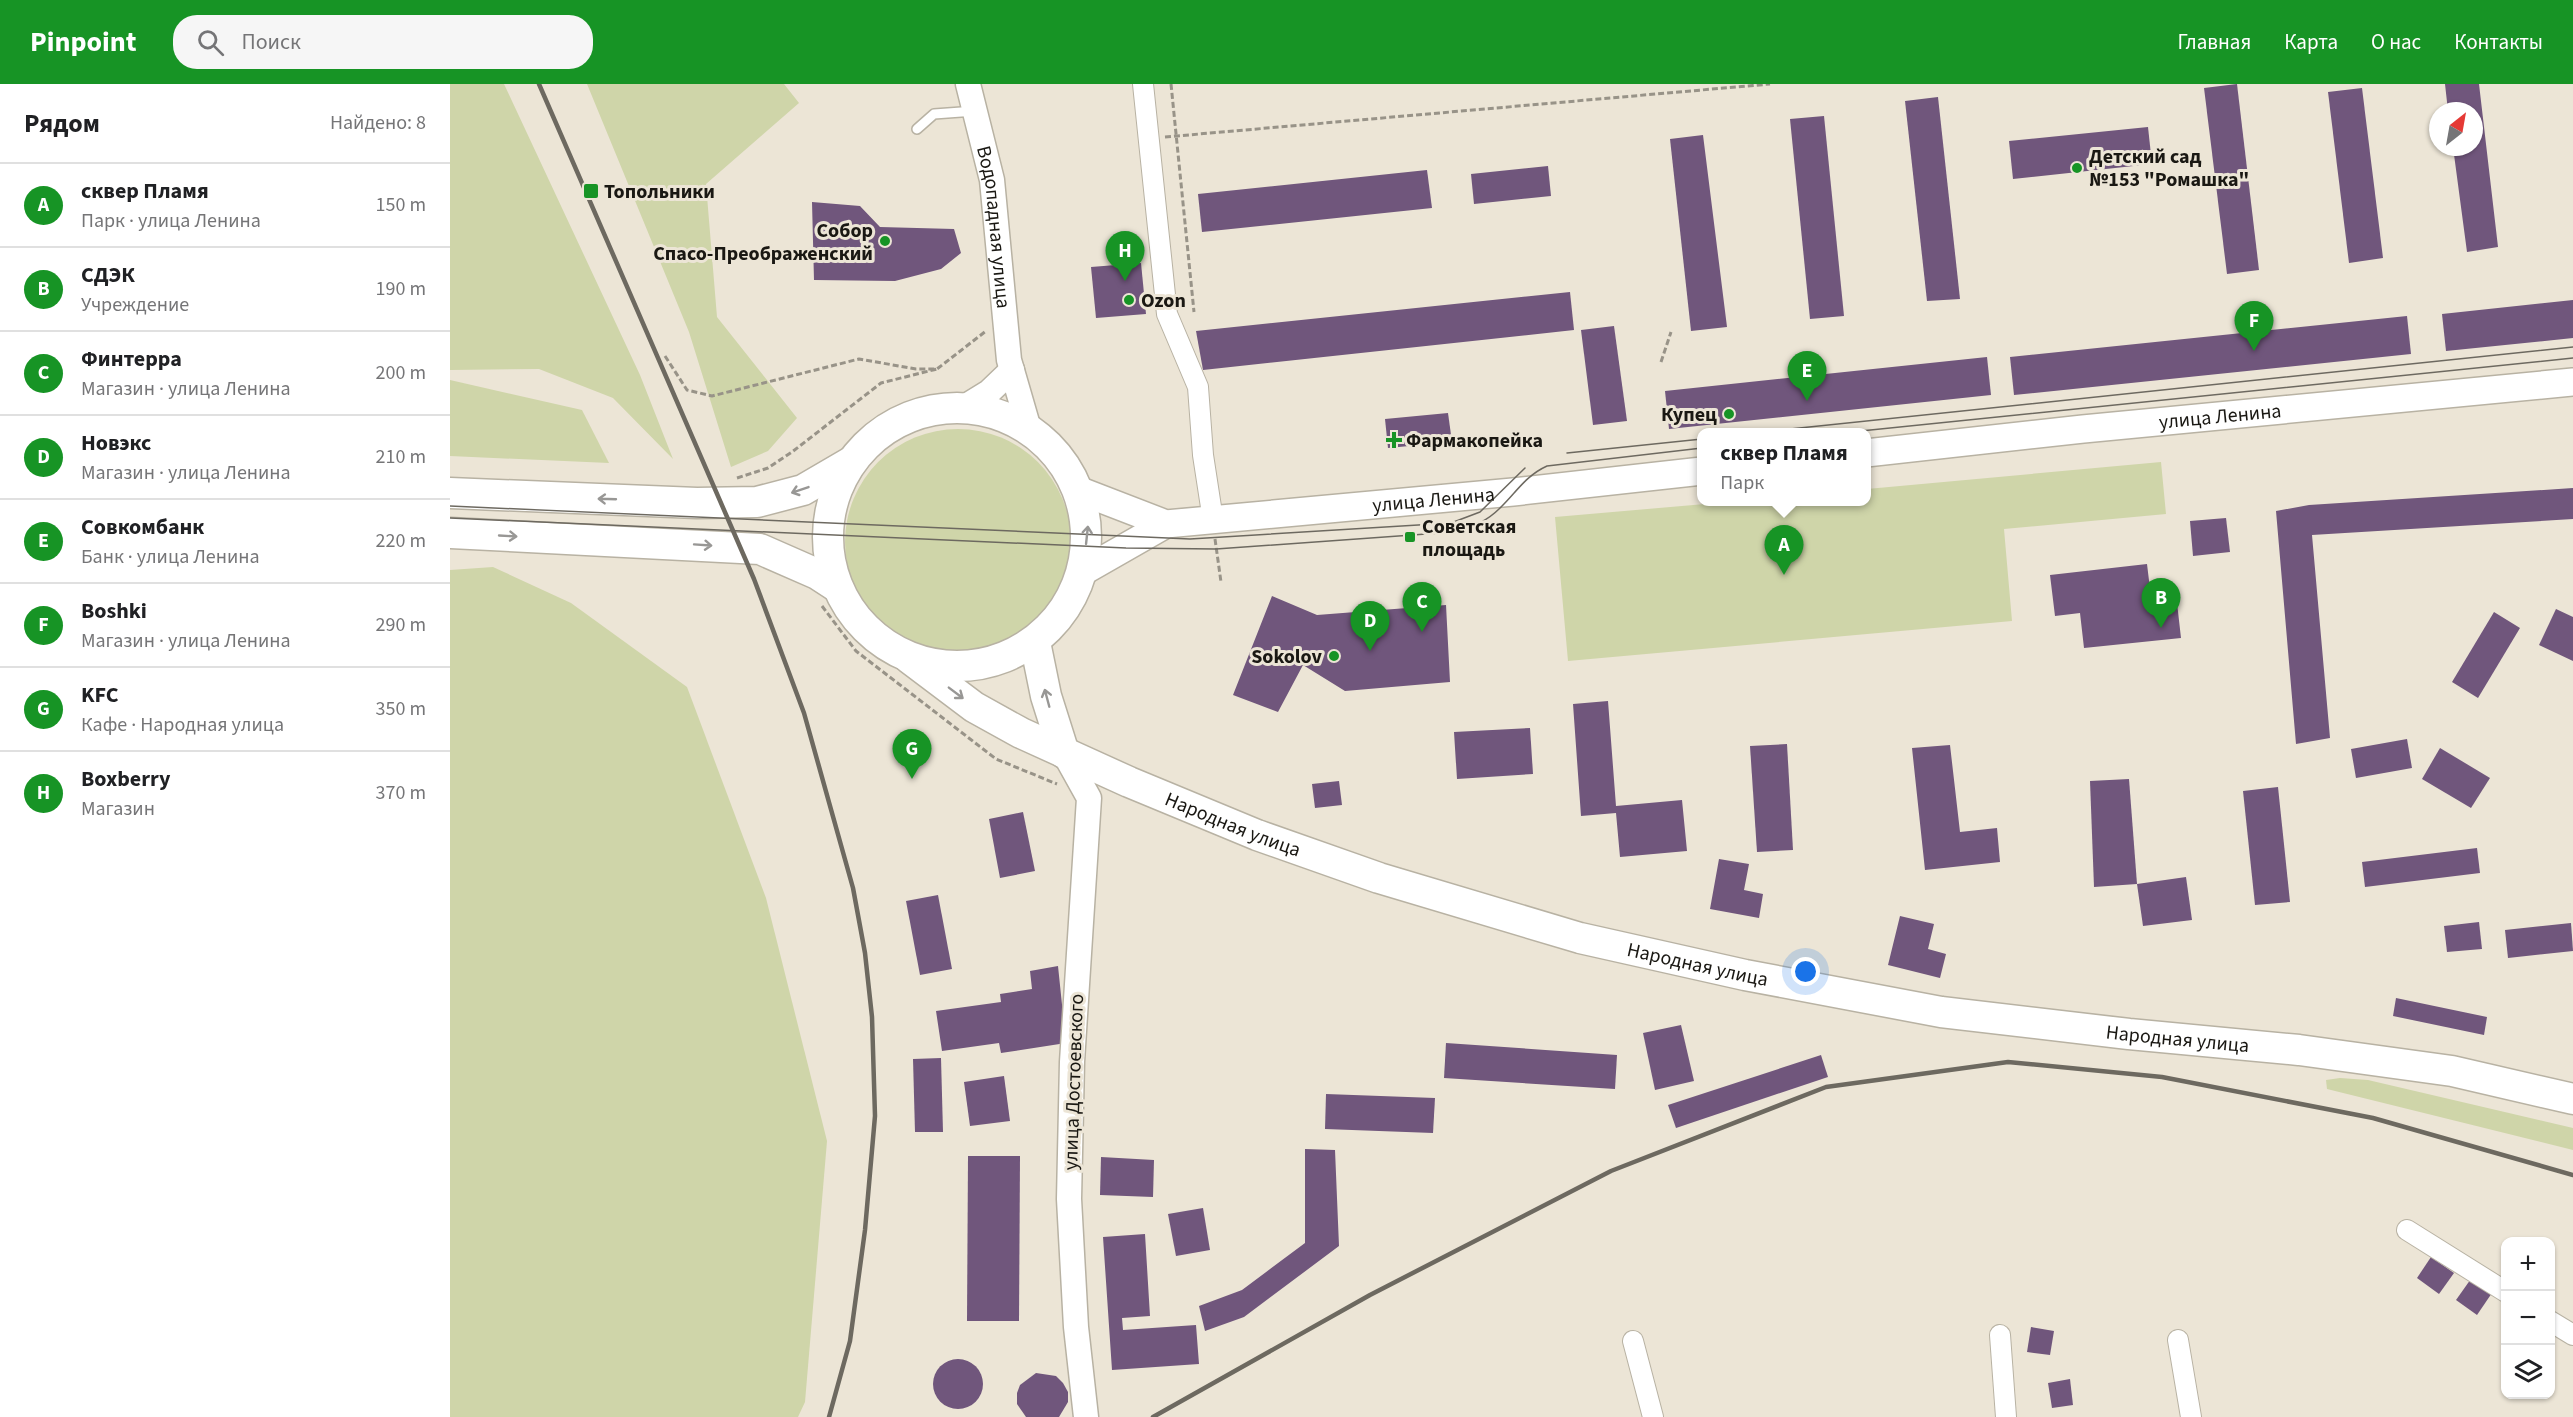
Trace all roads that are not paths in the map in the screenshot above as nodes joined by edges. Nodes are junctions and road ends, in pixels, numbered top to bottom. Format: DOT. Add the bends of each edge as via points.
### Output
graph roads {
  1 [pos="968,84"];
  2 [pos="1143,84"];
  3 [pos="975,111"];
  4 [pos="917,129"];
  5 [pos="1012,370"];
  6 [pos="2573,382"];
  7 [pos="963,408"];
  8 [pos="1029,429"];
  9 [pos="1871,452"];
  10 [pos="851,462"];
  11 [pos="1697,471"];
  12 [pos="1078,490"];
  13 [pos="450,493"];
  14 [pos="1212,520"];
  15 [pos="1166,524"];
  16 [pos="450,533"];
  17 [pos="1082,572"];
  18 [pos="826,592"];
  19 [pos="1035,642"];
  20 [pos="909,658"];
  21 [pos="1065,753"];
  22 [pos="2573,1099"];
  23 [pos="2407,1230"];
  24 [pos="2503,1291"];
  25 [pos="2555,1324"];
  26 [pos="2000,1335"];
  27 [pos="2573,1335"];
  28 [pos="2178,1340"];
  29 [pos="1633,1341"];
  30 [pos="1086,1417"];
  31 [pos="1653,1417"];
  32 [pos="2006,1417"];
  33 [pos="2191,1417"];
  1 -- 3 [label="street, Водопадная улица"];
  2 -- 14 [label="street" via="1167,314 1198,387"];
  3 -- 4 [label="lane" via="934,114"];
  3 -- 5 [label="street, Водопадная улица" via="992,180"];
  5 -- 7 [label="street" via="989,392"];
  5 -- 8 [label="street, Водопадная улица"];
  6 -- 9 [label="main road, улица Ленина"];
  7 -- 8 [label="main road" via="997,414"];
  7 -- 10 [label="main road" via="930,410 900,421 873,438"];
  8 -- 12 [label="main road" via="1066,467"];
  10 -- 13 [label="main road, one-way" via="804,490 757,501 697,503"];
  10 -- 18 [label="main road" via="833,499 827,523"];
  11 -- 14 [label="main road, улица Ленина"];
  12 -- 15 [label="main road"];
  17 -- 12 [label="main road, one-way" via="1089,520"];
  14 -- 15 [label="main road, улица Ленина"];
  15 -- 17 [label="main road"];
  16 -- 18 [label="main road, one-way" via="760,549 817,574"];
  17 -- 19 [label="main road" via="1065,611"];
  18 -- 20 [label="main road" via="879,641"];
  19 -- 20 [label="main road" via="996,662 952,667"];
  21 -- 19 [label="main road, one-way" via="1046,696"];
  20 -- 21 [label="main road, Народная улица, one-way" via="974,707"];
  21 -- 22 [label="main road, Народная улица" via="1257,835 1379,878 1581,938 1745,975 1941,1012 2299,1050 2452,1071"];
  21 -- 30 [label="street, улица Достоевского" via="1089,798 1072,1062 1069,1199"];
  23 -- 24 [label="street"];
  25 -- 27 [label="street"];
  26 -- 32 [label="street"];
  28 -- 33 [label="street"];
  29 -- 31 [label="street"];
}
